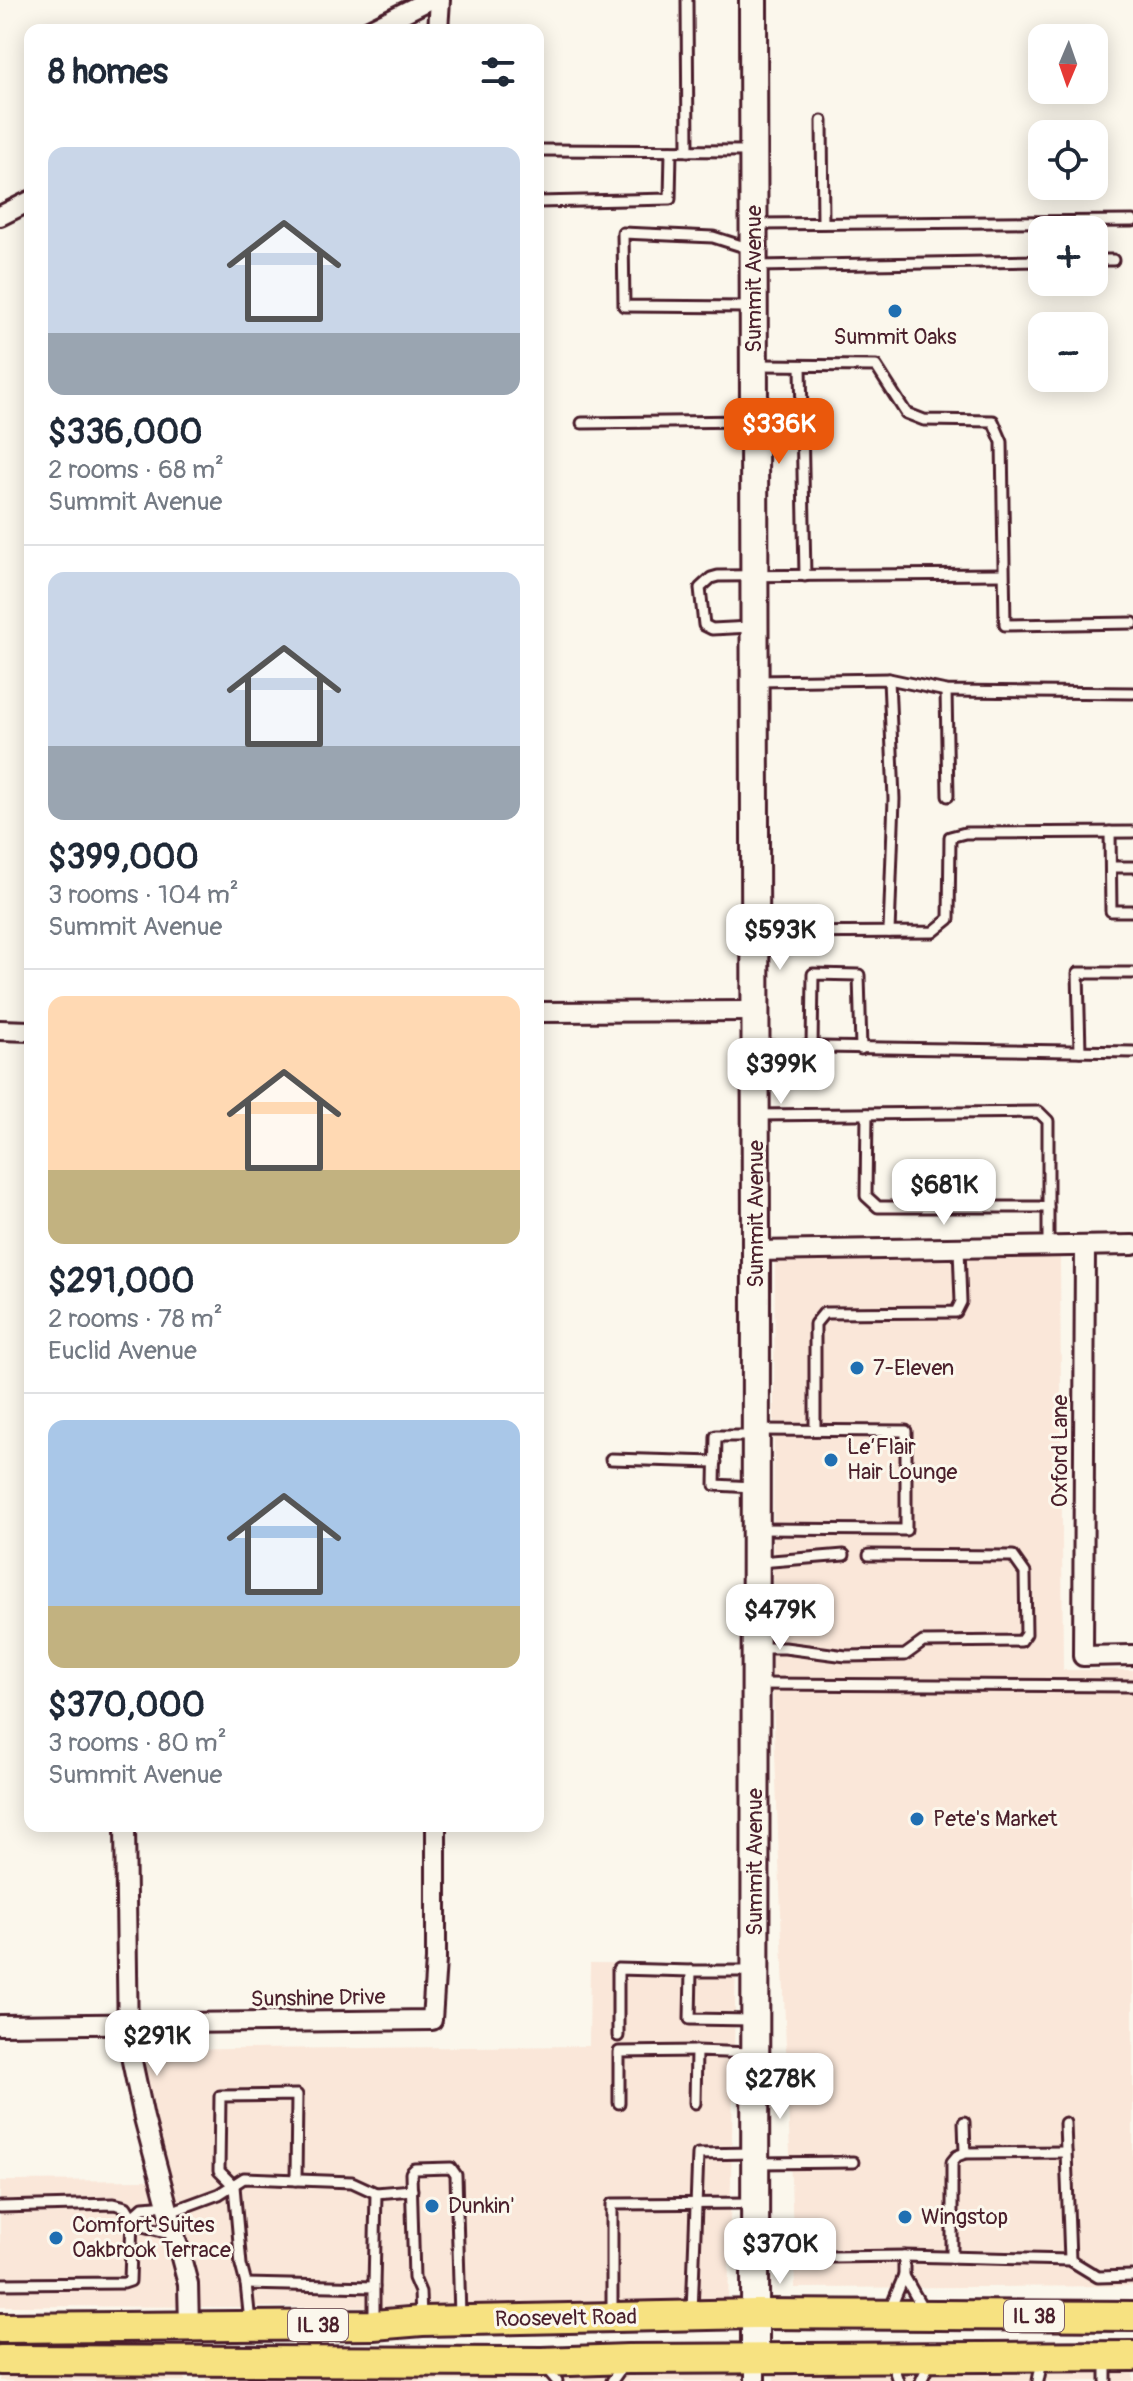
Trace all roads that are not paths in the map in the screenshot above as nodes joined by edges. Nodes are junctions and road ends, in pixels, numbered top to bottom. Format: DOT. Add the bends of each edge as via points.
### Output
graph roads {
  1 [pos="429,0"];
  2 [pos="440,0"];
  3 [pos="687,0"];
  4 [pos="753,0"];
  5 [pos="381,24"];
  6 [pos="438,24"];
  7 [pos="822,121"];
  8 [pos="544,150"];
  9 [pos="671,151"];
  10 [pos="688,151"];
  11 [pos="753,151"];
  12 [pos="544,202"];
  13 [pos="24,204"];
  14 [pos="0,216"];
  15 [pos="1133,221"];
  16 [pos="823,223"];
  17 [pos="754,224"];
  18 [pos="754,258"];
  19 [pos="1108,260"];
  20 [pos="1113,260"];
  21 [pos="1028,261"];
  22 [pos="754,307"];
  23 [pos="754,365"];
  24 [pos="801,366"];
  25 [pos="754,421"];
  26 [pos="582,423"];
  27 [pos="1003,574"];
  28 [pos="754,576"];
  29 [pos="805,576"];
  30 [pos="1133,623"];
  31 [pos="754,627"];
  32 [pos="889,679"];
  33 [pos="754,681"];
  34 [pos="946,691"];
  35 [pos="1133,693"];
  36 [pos="948,796"];
  37 [pos="1110,832"];
  38 [pos="1133,832"];
  39 [pos="1111,867"];
  40 [pos="1133,867"];
  41 [pos="1133,911"];
  42 [pos="889,932"];
  43 [pos="755,933"];
  44 [pos="1133,973"];
  45 [pos="755,1011"];
  46 [pos="544,1012"];
  47 [pos="0,1030"];
  48 [pos="24,1031"];
  49 [pos="756,1046"];
  50 [pos="812,1048"];
  51 [pos="861,1049"];
  52 [pos="1080,1051"];
  53 [pos="1133,1052"];
  54 [pos="867,1114"];
  55 [pos="756,1115"];
  56 [pos="1048,1207"];
  57 [pos="1133,1245"];
  58 [pos="1048,1246"];
  59 [pos="1085,1246"];
  60 [pos="959,1248"];
  61 [pos="756,1251"];
  62 [pos="815,1430"];
  63 [pos="756,1433"];
  64 [pos="611,1459"];
  65 [pos="716,1462"];
  66 [pos="756,1487"];
  67 [pos="756,1529"];
  68 [pos="844,1555"];
  69 [pos="869,1555"];
  70 [pos="756,1562"];
  71 [pos="755,1648"];
  72 [pos="1133,1655"];
  73 [pos="756,1684"];
  74 [pos="1133,1686"];
  75 [pos="125,1832"];
  76 [pos="436,1832"];
  77 [pos="691,1971"];
  78 [pos="755,1971"];
  79 [pos="755,2020"];
  80 [pos="0,2025"];
  81 [pos="126,2025"];
  82 [pos="618,2036"];
  83 [pos="696,2051"];
  84 [pos="755,2053"];
  85 [pos="619,2103"];
  86 [pos="695,2103"];
  87 [pos="964,2122"];
  88 [pos="1065,2123"];
  89 [pos="1066,2152"];
  90 [pos="965,2153"];
  91 [pos="755,2158"];
  92 [pos="853,2162"];
  93 [pos="296,2180"];
  94 [pos="234,2186"];
  95 [pos="412,2190"];
  96 [pos="376,2193"];
  97 [pos="755,2203"];
  98 [pos="697,2204"];
  99 [pos="0,2207"];
  100 [pos="169,2208"];
  101 [pos="132,2217"];
  102 [pos="175,2235"];
  103 [pos="904,2256"];
  104 [pos="952,2257"];
  105 [pos="755,2258"];
  106 [pos="1070,2260"];
  107 [pos="904,2276"];
  108 [pos="1133,2276"];
  109 [pos="0,2284"];
  110 [pos="246,2284"];
  111 [pos="374,2287"];
  112 [pos="755,2314"];
  113 [pos="692,2315"];
  114 [pos="888,2315"];
  115 [pos="927,2315"];
  116 [pos="1133,2316"];
  117 [pos="612,2317"];
  118 [pos="422,2321"];
  119 [pos="460,2321"];
  120 [pos="374,2325"];
  121 [pos="189,2326"];
  122 [pos="251,2326"];
  123 [pos="0,2328"];
  124 [pos="0,2360"];
  125 [pos="1115,2364"];
  126 [pos="755,2369"];
  127 [pos="894,2369"];
  128 [pos="927,2369"];
  129 [pos="1040,2369"];
  130 [pos="620,2370"];
  131 [pos="192,2371"];
  132 [pos="549,2371"];
  1 -- 5 [label="street"];
  2 -- 6 [label="street"];
  3 -- 10 [label="lane"];
  4 -- 11 [label="main road, Summit Avenue"];
  7 -- 16 [label="lane"];
  8 -- 9 [label="lane"];
  9 -- 10 [label="lane"];
  9 -- 12 [label="lane" via="670,199"];
  10 -- 11 [label="lane"];
  11 -- 17 [label="main road, Summit Avenue"];
  13 -- 14 [label="street"];
  15 -- 16 [label="lane"];
  16 -- 17 [label="lane"];
  17 -- 18 [label="main road, Summit Avenue"];
  18 -- 21 [label="lane"];
  18 -- 22 [label="main road, Summit Avenue"];
  18 -- 22 [label="lane" via="713,237 623,233 624,306"];
  19 -- 20 [label="lane"];
  22 -- 23 [label="main road, Summit Avenue"];
  23 -- 24 [label="lane"];
  23 -- 25 [label="main road, Summit Avenue"];
  24 -- 27 [label="lane" via="876,366 906,413 924,420 993,421 1002,442"];
  24 -- 29 [label="lane"];
  25 -- 26 [label="lane"];
  25 -- 28 [label="main road, Summit Avenue"];
  27 -- 29 [label="lane"];
  27 -- 30 [label="lane" via="1005,625"];
  28 -- 29 [label="lane"];
  28 -- 31 [label="main road, Summit Avenue"];
  28 -- 31 [label="lane" via="711,578 700,588 707,628"];
  31 -- 33 [label="main road, Summit Avenue"];
  32 -- 33 [label="lane"];
  32 -- 34 [label="lane"];
  32 -- 42 [label="lane" via="894,799"];
  33 -- 43 [label="main road, Summit Avenue"];
  34 -- 35 [label="lane"];
  34 -- 36 [label="lane"];
  37 -- 38 [label="lane"];
  37 -- 39 [label="lane"];
  37 -- 42 [label="lane" via="950,837 949,919 933,932"];
  39 -- 40 [label="lane"];
  39 -- 41 [label="lane" via="1111,911"];
  42 -- 43 [label="lane"];
  43 -- 45 [label="main road, Summit Avenue"];
  44 -- 52 [label="lane" via="1078,973"];
  45 -- 46 [label="street"];
  45 -- 49 [label="main road, Summit Avenue"];
  47 -- 48 [label="street"];
  49 -- 50 [label="lane"];
  49 -- 55 [label="main road, Summit Avenue"];
  50 -- 51 [label="lane"];
  50 -- 51 [label="lane" via="813,974 844,974 859,975"];
  51 -- 52 [label="lane"];
  52 -- 53 [label="lane"];
  54 -- 55 [label="lane"];
  54 -- 56 [label="lane" via="866,1196 878,1207"];
  54 -- 56 [label="lane" via="1039,1112 1048,1121"];
  55 -- 61 [label="main road, Summit Avenue"];
  56 -- 58 [label="lane"];
  57 -- 59 [label="street"];
  58 -- 59 [label="street"];
  58 -- 60 [label="street"];
  59 -- 72 [label="street, Oxford Lane" via="1083,1656"];
  60 -- 61 [label="street"];
  60 -- 62 [label="lane" via="961,1302 956,1312 824,1313 815,1324"];
  61 -- 63 [label="main road, Summit Avenue"];
  62 -- 63 [label="lane"];
  62 -- 67 [label="lane" via="906,1431 906,1530"];
  63 -- 65 [label="lane" via="716,1436"];
  63 -- 66 [label="main road, Summit Avenue"];
  64 -- 65 [label="lane"];
  65 -- 66 [label="lane" via="715,1485"];
  66 -- 67 [label="main road, Summit Avenue"];
  67 -- 70 [label="main road, Summit Avenue"];
  68 -- 70 [label="lane"];
  69 -- 71 [label="lane" via="1013,1556 1025,1573 1026,1634 1021,1641 923,1642 905,1655"];
  70 -- 71 [label="main road, Summit Avenue"];
  71 -- 73 [label="main road, Summit Avenue"];
  73 -- 74 [label="lane"];
  73 -- 78 [label="main road, Summit Avenue"];
  75 -- 81 [label="street"];
  76 -- 81 [label="street, Sunshine Drive" via="432,2020"];
  77 -- 78 [label="lane"];
  77 -- 79 [label="lane" via="690,2019"];
  77 -- 82 [label="lane" via="618,1969"];
  78 -- 79 [label="main road, Summit Avenue"];
  79 -- 84 [label="main road, Summit Avenue"];
  80 -- 81 [label="street, Sunshine Drive"];
  81 -- 100 [label="street"];
  83 -- 84 [label="lane"];
  83 -- 85 [label="lane" via="619,2052"];
  83 -- 86 [label="lane"];
  84 -- 91 [label="main road, Summit Avenue"];
  87 -- 90 [label="lane"];
  88 -- 89 [label="lane"];
  89 -- 90 [label="lane"];
  89 -- 106 [label="lane"];
  90 -- 104 [label="lane" via="952,2162"];
  91 -- 92 [label="lane"];
  91 -- 97 [label="main road, Summit Avenue"];
  91 -- 98 [label="lane" via="698,2154"];
  93 -- 94 [label="lane" via="244,2178"];
  93 -- 94 [label="lane" via="297,2095 220,2096 219,2171"];
  93 -- 96 [label="lane" via="352,2182"];
  94 -- 100 [label="lane"];
  94 -- 110 [label="lane"];
  95 -- 96 [label="lane"];
  95 -- 118 [label="lane" via="414,2278"];
  95 -- 119 [label="lane" via="412,2170 454,2170"];
  96 -- 111 [label="lane"];
  97 -- 98 [label="lane"];
  97 -- 105 [label="main road, Summit Avenue"];
  98 -- 113 [label="lane"];
  98 -- 117 [label="lane" via="612,2204"];
  99 -- 101 [label="lane" via="114,2204 126,2207"];
  100 -- 101 [label="lane" via="143,2207"];
  100 -- 102 [label="street"];
  101 -- 102 [label="lane" via="143,2226"];
  101 -- 109 [label="lane" via="130,2281"];
  102 -- 121 [label="street" via="188,2284"];
  103 -- 104 [label="lane"];
  103 -- 105 [label="lane"];
  103 -- 107 [label="lane"];
  104 -- 106 [label="lane"];
  105 -- 112 [label="main road, Summit Avenue"];
  106 -- 108 [label="lane" via="1098,2277"];
  107 -- 114 [label="lane"];
  107 -- 115 [label="lane"];
  110 -- 111 [label="lane"];
  110 -- 122 [label="lane"];
  111 -- 120 [label="lane"];
  112 -- 113 [label="main road, Roosevelt Road / IL 38"];
  112 -- 114 [label="main road, Roosevelt Road / IL 38"];
  112 -- 126 [label="main road, Summit Avenue"];
  113 -- 117 [label="main road, Roosevelt Road / IL 38"];
  114 -- 115 [label="main road, Roosevelt Road / IL 38"];
  115 -- 116 [label="main road, Roosevelt Road / IL 38"];
  117 -- 119 [label="main road, Roosevelt Road / IL 38"];
  118 -- 119 [label="main road, Roosevelt Road / IL 38"];
  118 -- 120 [label="main road, Roosevelt Road / IL 38"];
  120 -- 122 [label="main road, Roosevelt Road / IL 38"];
  121 -- 122 [label="main road, Roosevelt Road / IL 38"];
  121 -- 123 [label="main road, Roosevelt Road / IL 38"];
  124 -- 131 [label="main road, Roosevelt Road / IL 38"];
  125 -- 129 [label="main road, Roosevelt Road / IL 38"];
  126 -- 127 [label="main road, Roosevelt Road / IL 38"];
  126 -- 130 [label="main road, Roosevelt Road / IL 38"];
  127 -- 128 [label="main road, Roosevelt Road / IL 38"];
  128 -- 129 [label="main road, Roosevelt Road / IL 38"];
  130 -- 132 [label="main road, Roosevelt Road / IL 38"];
  131 -- 132 [label="main road, Roosevelt Road / IL 38" via="264,2366"];
}
